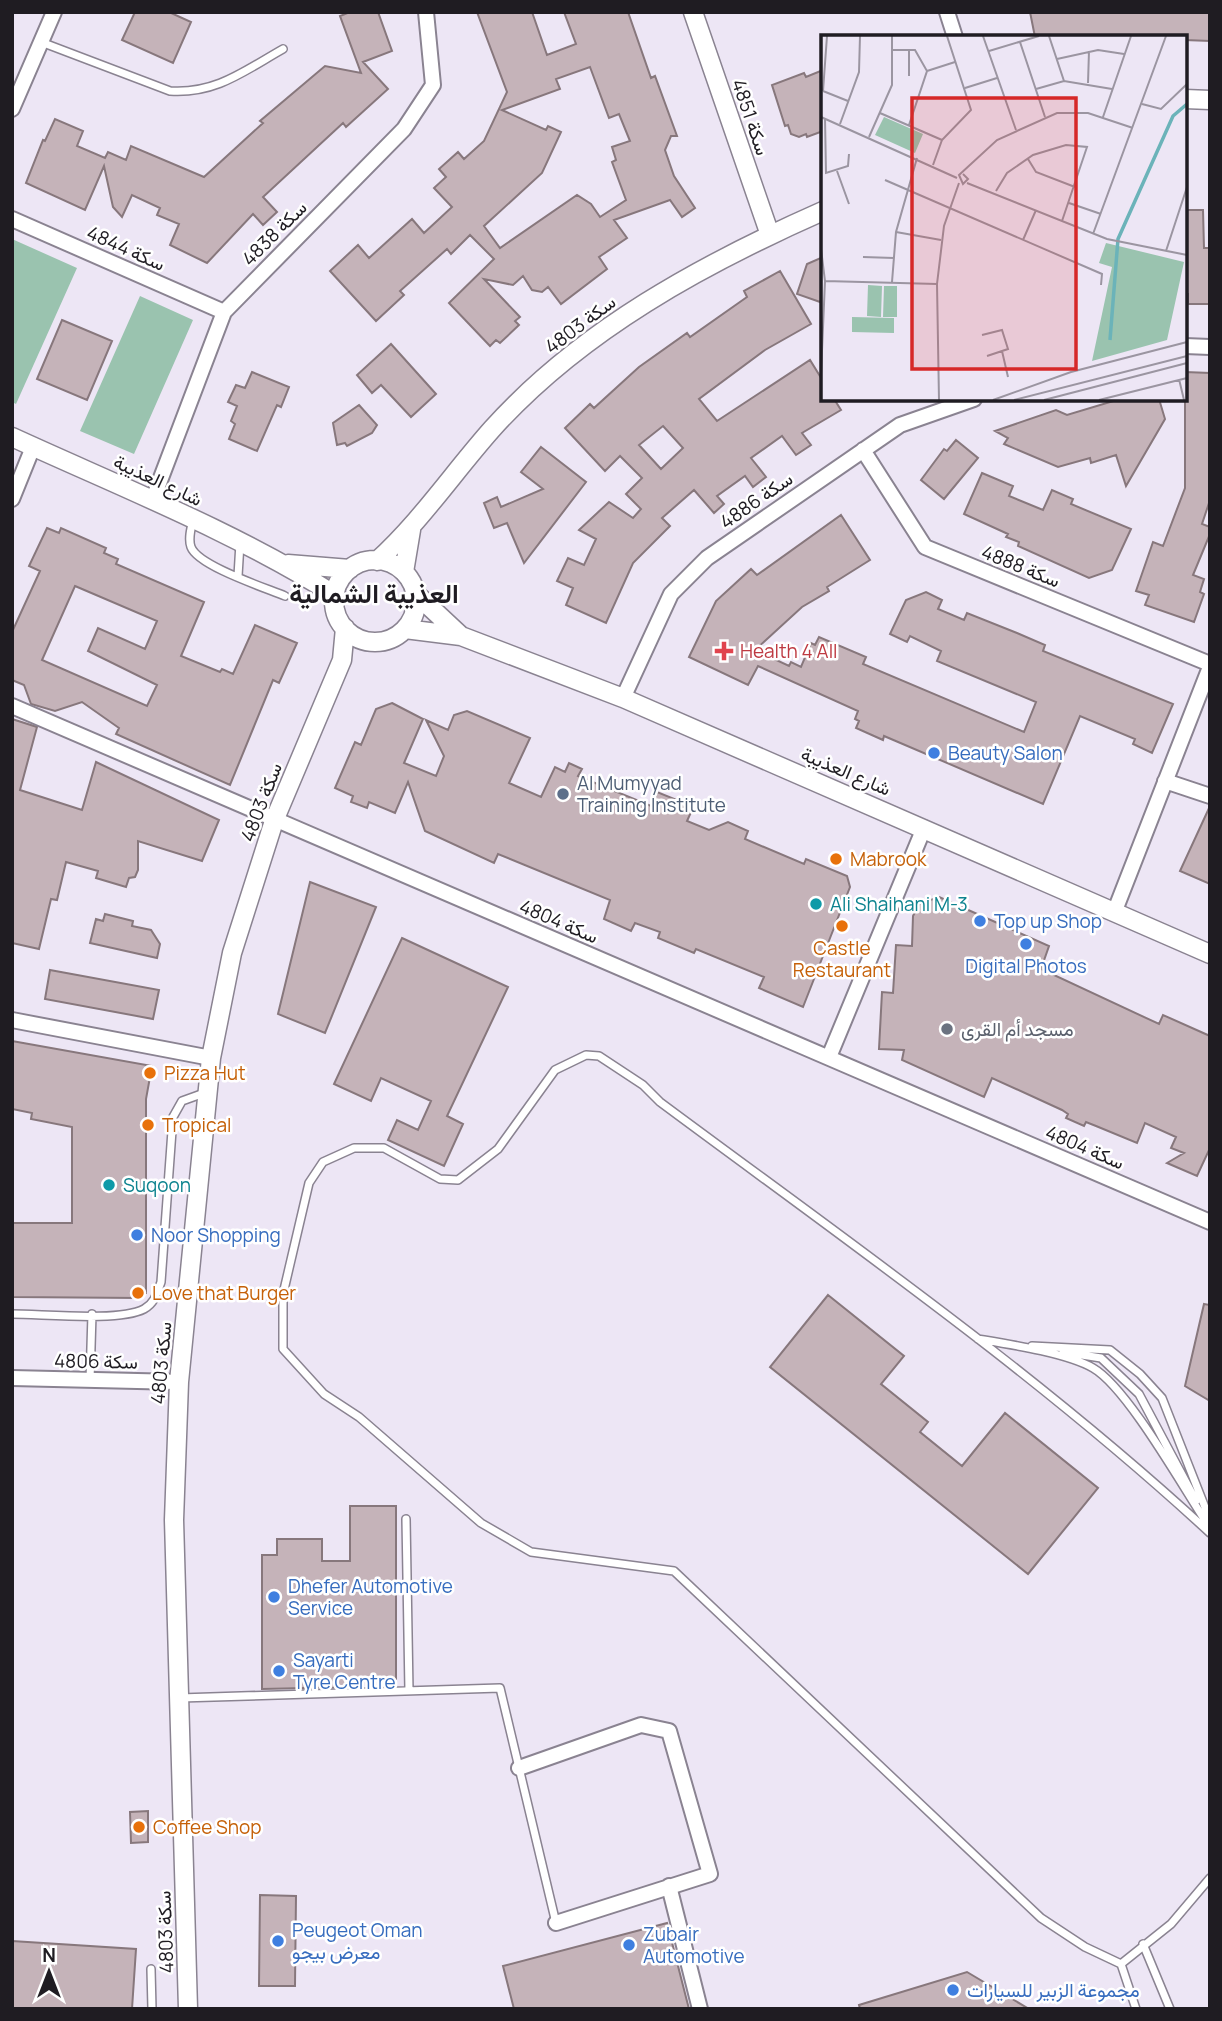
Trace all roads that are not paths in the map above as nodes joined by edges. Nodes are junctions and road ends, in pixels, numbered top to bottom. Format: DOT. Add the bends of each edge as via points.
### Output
graph roads {
  1 [pos="54,12"];
  2 [pos="426,12"];
  3 [pos="693,12"];
  4 [pos="947,12"];
  5 [pos="954,35"];
  6 [pos="41,42"];
  7 [pos="283,49"];
  8 [pos="1187,99"];
  9 [pos="1210,100"];
  10 [pos="12,109"];
  11 [pos="821,212"];
  12 [pos="12,219"];
  13 [pos="770,235"];
  14 [pos="224,312"];
  15 [pos="1187,346"];
  16 [pos="1210,347"];
  17 [pos="968,401"];
  18 [pos="12,437"];
  19 [pos="33,447"];
  20 [pos="863,450"];
  21 [pos="12,499"];
  22 [pos="153,499"];
  23 [pos="193,519"];
  24 [pos="411,530"];
  25 [pos="240,542"];
  26 [pos="377,561"];
  27 [pos="285,564"];
  28 [pos="350,569"];
  29 [pos="404,572"];
  30 [pos="238,576"];
  31 [pos="416,594"];
  32 [pos="335,595"];
  33 [pos="285,596"];
  34 [pos="345,628"];
  35 [pos="405,629"];
  36 [pos="461,636"];
  37 [pos="365,641"];
  38 [pos="342,660"];
  39 [pos="1210,666"];
  40 [pos="623,698"];
  41 [pos="12,706"];
  42 [pos="1165,781"];
  43 [pos="1210,796"];
  44 [pos="274,821"];
  45 [pos="924,828"];
  46 [pos="1114,914"];
  47 [pos="1210,954"];
  48 [pos="12,1020"];
  49 [pos="829,1057"];
  50 [pos="211,1058"];
  51 [pos="208,1092"];
  52 [pos="1210,1222"];
  53 [pos="12,1314"];
  54 [pos="92,1314"];
  55 [pos="976,1339"];
  56 [pos="1021,1346"];
  57 [pos="12,1378"];
  58 [pos="90,1380"];
  59 [pos="179,1382"];
  60 [pos="406,1520"];
  61 [pos="1210,1520"];
  62 [pos="1210,1529"];
  63 [pos="409,1691"];
  64 [pos="180,1698"];
  65 [pos="519,1768"];
  66 [pos="1210,1878"];
  67 [pos="669,1886"];
  68 [pos="556,1923"];
  69 [pos="1143,1944"];
  70 [pos="1121,1964"];
  71 [pos="151,1969"];
  72 [pos="152,2009"];
  73 [pos="188,2009"];
  74 [pos="700,2009"];
  75 [pos="1136,2009"];
  76 [pos="1170,2009"];
  1 -- 6 [label="street"];
  2 -- 14 [label="street, سكة 4838" via="433,85 404,129"];
  3 -- 13 [label="street, سكة 4851"];
  4 -- 5 [label="street"];
  6 -- 7 [label="lane" via="170,91 193,92 217,87"];
  6 -- 10 [label="street"];
  8 -- 9 [label="street"];
  11 -- 13 [label="street, سكة 4803"];
  12 -- 14 [label="street, سكة 4844"];
  13 -- 24 [label="street, سكة 4803" via="629,312 541,380 492,428"];
  14 -- 22 [label="street, سكة 4838"];
  15 -- 16 [label="street"];
  17 -- 20 [label="street, سكة 4886" via="900,425"];
  18 -- 19 [label="street, شارع العذيبة"];
  19 -- 21 [label="street"];
  19 -- 22 [label="street, شارع العذيبة"];
  20 -- 39 [label="street, سكة 4888" via="925,547"];
  20 -- 40 [label="street, سكة 4886" via="707,558 671,594"];
  22 -- 23 [label="street, شارع العذيبة"];
  23 -- 25 [label="street, شارع العذيبة"];
  23 -- 30 [label="lane" via="191,547 195,553"];
  24 -- 26 [label="street, سكة 4803"];
  24 -- 29 [label="street, سكة 4803"];
  25 -- 27 [label="street, شارع العذيبة"];
  25 -- 30 [label="lane"];
  26 -- 28 [label="street"];
  26 -- 29 [label="street"];
  27 -- 28 [label="street, شارع العذيبة"];
  27 -- 32 [label="street, شارع العذيبة"];
  28 -- 32 [label="street"];
  29 -- 31 [label="street"];
  30 -- 33 [label="lane"];
  31 -- 35 [label="street" via="415,612"];
  31 -- 36 [label="street, شارع العذيبة"];
  32 -- 34 [label="street" via="338,618"];
  34 -- 37 [label="street"];
  34 -- 38 [label="street, سكة 4803"];
  35 -- 36 [label="street, شارع العذيبة"];
  35 -- 37 [label="street" via="386,641"];
  36 -- 40 [label="street, شارع العذيبة"];
  37 -- 38 [label="street, سكة 4803"];
  38 -- 44 [label="street, سكة 4803"];
  39 -- 42 [label="street"];
  40 -- 45 [label="street, شارع العذيبة"];
  41 -- 44 [label="street, سكة 4804"];
  42 -- 43 [label="street"];
  42 -- 46 [label="street"];
  44 -- 49 [label="street, سكة 4804"];
  44 -- 50 [label="street, سكة 4803" via="232,953"];
  45 -- 46 [label="street, شارع العذيبة"];
  45 -- 49 [label="street"];
  46 -- 47 [label="street, شارع العذيبة"];
  48 -- 50 [label="street"];
  49 -- 52 [label="street, سكة 4804"];
  50 -- 51 [label="street, سكة 4803"];
  51 -- 54 [label="lane" via="182,1101 173,1117 161,1282 155,1300 125,1316"];
  51 -- 59 [label="street, سكة 4803"];
  53 -- 54 [label="lane"];
  54 -- 58 [label="lane"];
  55 -- 56 [label="lane"];
  55 -- 62 [label="lane"];
  55 -- 70 [label="lane" via="643,1085 599,1056 586,1055 555,1070 498,1149 458,1180 440,1179 384,1148 354,1148 323,1162 309,1183 283,1294 283,1349 324,1394 359,1417 481,1523 531,1552 674,1571 1041,1918"];
  56 -- 61 [label="lane" via="1110,1350 1140,1374 1162,1398"];
  56 -- 62 [label="lane" via="1093,1368 1125,1398"];
  56 -- 62 [label="lane" via="1101,1358 1139,1394"];
  57 -- 58 [label="street, سكة 4806"];
  58 -- 59 [label="street, سكة 4806"];
  59 -- 64 [label="street, سكة 4803" via="174,1520"];
  60 -- 63 [label="lane"];
  63 -- 64 [label="lane"];
  63 -- 65 [label="lane" via="500,1688"];
  64 -- 73 [label="street, سكة 4803"];
  65 -- 67 [label="street" via="641,1725 669,1731 710,1874"];
  65 -- 68 [label="lane"];
  66 -- 69 [label="lane" via="1171,1924"];
  67 -- 68 [label="street"];
  67 -- 74 [label="street"];
  69 -- 70 [label="lane"];
  69 -- 76 [label="lane"];
  70 -- 75 [label="lane"];
  71 -- 72 [label="lane"];
}
